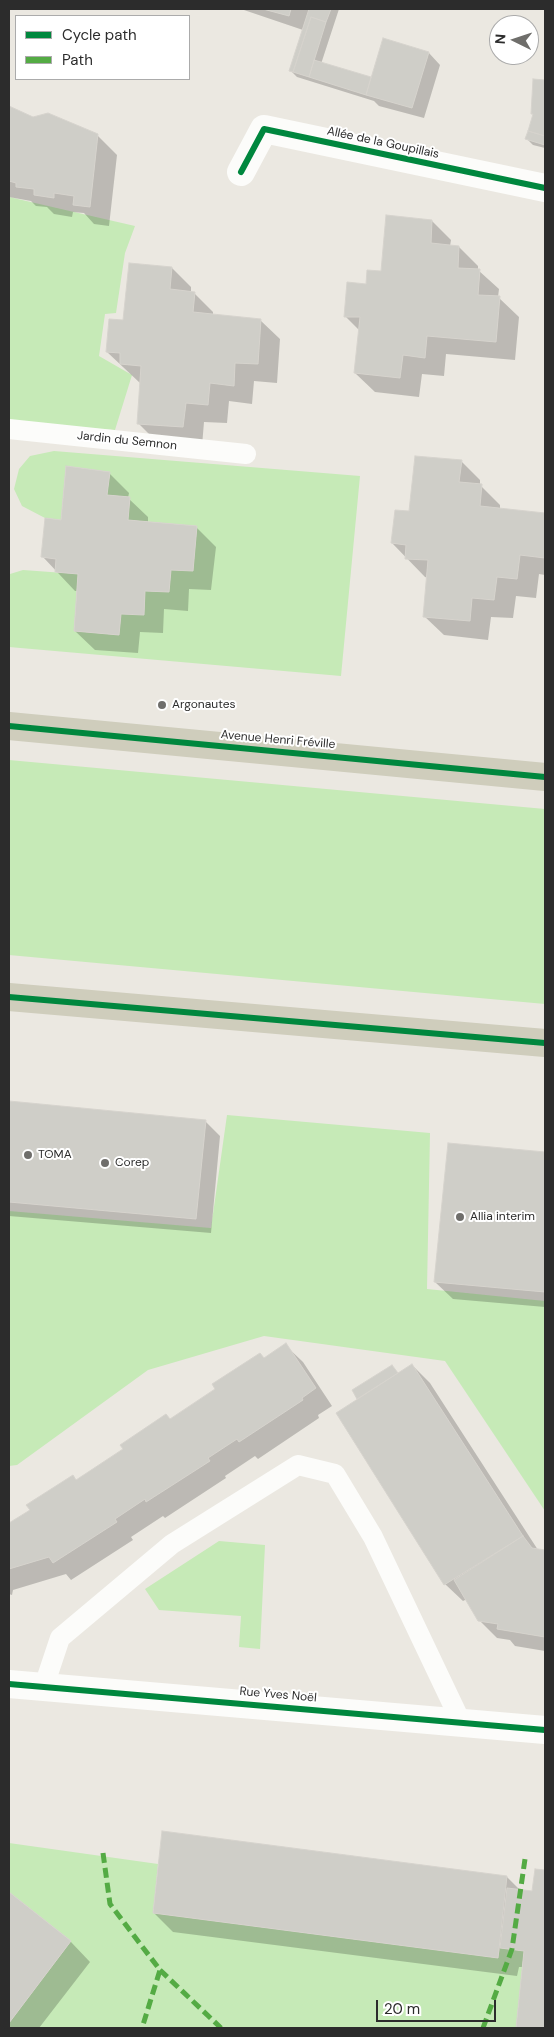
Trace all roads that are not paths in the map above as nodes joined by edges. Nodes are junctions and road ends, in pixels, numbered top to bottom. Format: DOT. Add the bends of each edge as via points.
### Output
graph roads {
  1 [pos="240,172"];
  2 [pos="545,188"];
  3 [pos="9,429"];
  4 [pos="246,454"];
  5 [pos="9,726"];
  6 [pos="545,776"];
  7 [pos="9,997"];
  8 [pos="545,1043"];
  9 [pos="9,1684"];
  10 [pos="44,1686"];
  11 [pos="462,1722"];
  12 [pos="545,1730"];
  1 -- 2 [label="street, Allée de la Goupillais" via="264,130"];
  3 -- 4 [label="lane, Jardin du Semnon"];
  5 -- 6 [label="main road, Avenue Henri Fréville"];
  7 -- 8 [label="main road"];
  9 -- 10 [label="street, Rue Yves Noël"];
  10 -- 11 [label="street, Rue Yves Noël"];
  10 -- 11 [label="lane" via="60,1638 172,1544 298,1465 335,1474 373,1537"];
  11 -- 12 [label="street, Rue Yves Noël"];
}
